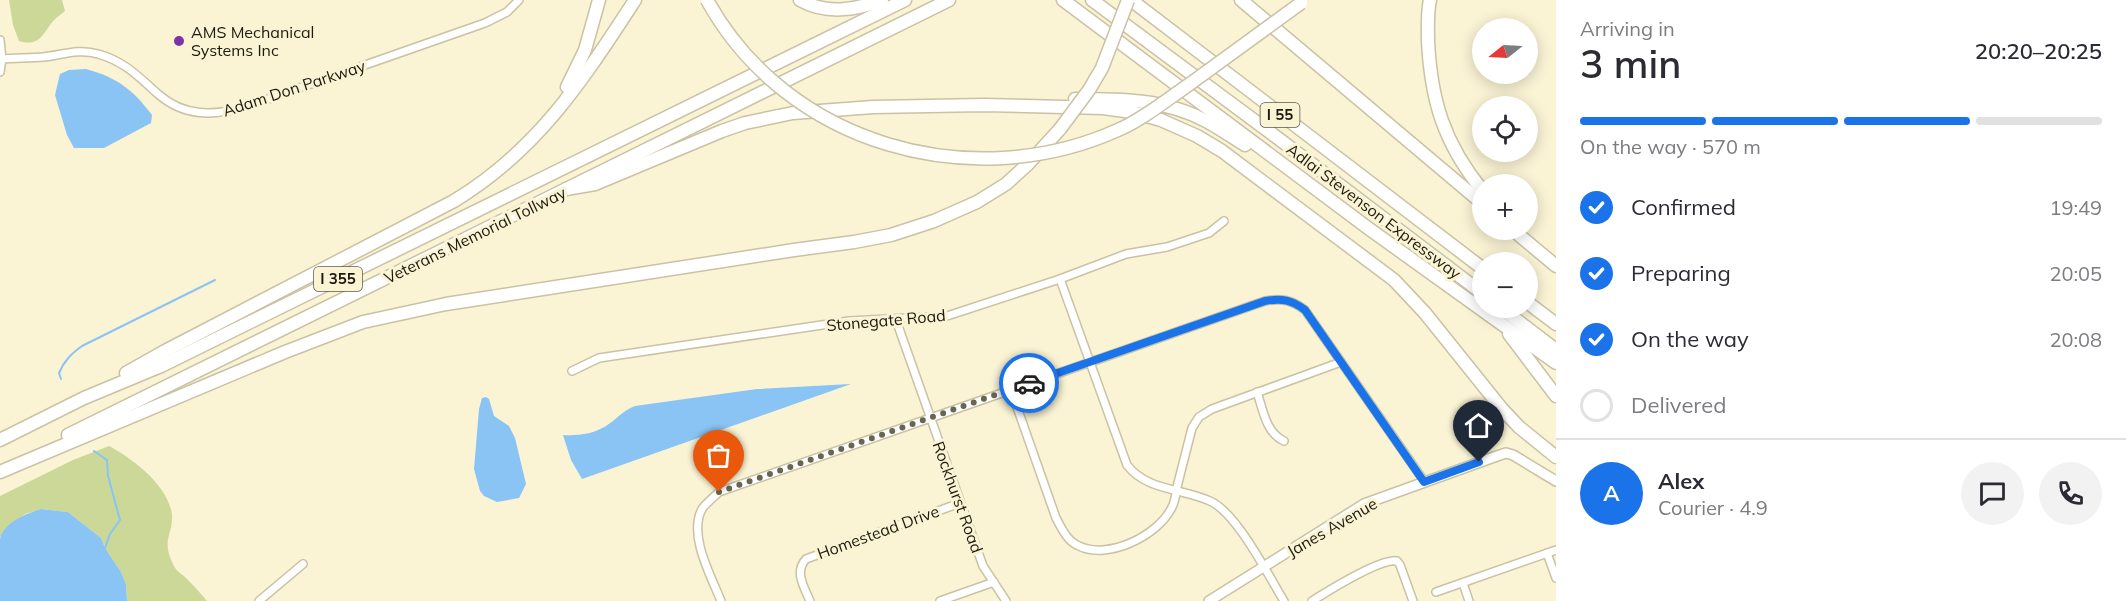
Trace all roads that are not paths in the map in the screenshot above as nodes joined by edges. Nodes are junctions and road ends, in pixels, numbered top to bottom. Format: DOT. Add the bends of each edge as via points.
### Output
graph roads {
  1 [pos="519,0"];
  2 [pos="599,0"];
  3 [pos="635,0"];
  4 [pos="707,0"];
  5 [pos="800,0"];
  6 [pos="882,0"];
  7 [pos="905,0"];
  8 [pos="950,0"];
  9 [pos="1063,0"];
  10 [pos="1092,0"];
  11 [pos="1129,0"];
  12 [pos="1241,0"];
  13 [pos="1430,0"];
  14 [pos="1303,2"];
  15 [pos="0,40"];
  16 [pos="2,59"];
  17 [pos="0,72"];
  18 [pos="984,105"];
  19 [pos="538,134"];
  20 [pos="1472,175"];
  21 [pos="1302,179"];
  22 [pos="566,189"];
  23 [pos="1472,195"];
  24 [pos="1224,221"];
  25 [pos="1527,240"];
  26 [pos="1472,260"];
  27 [pos="1556,266"];
  28 [pos="1060,279"];
  29 [pos="1472,285"];
  30 [pos="1538,307"];
  31 [pos="1538,309"];
  32 [pos="1514,318"];
  33 [pos="1556,319"];
  34 [pos="896,320"];
  35 [pos="1501,323"];
  36 [pos="1556,324"];
  37 [pos="1556,350"];
  38 [pos="1088,361"];
  39 [pos="1341,362"];
  40 [pos="1556,363"];
  41 [pos="572,371"];
  42 [pos="1011,390"];
  43 [pos="1257,392"];
  44 [pos="1556,396"];
  45 [pos="84,398"];
  46 [pos="930,418"];
  47 [pos="0,440"];
  48 [pos="1284,441"];
  49 [pos="1556,457"];
  50 [pos="0,470"];
  51 [pos="1556,481"];
  52 [pos="1424,482"];
  53 [pos="1176,490"];
  54 [pos="960,502"];
  55 [pos="1556,550"];
  56 [pos="1547,553"];
  57 [pos="303,564"];
  58 [pos="1264,568"];
  59 [pos="1556,578"];
  60 [pos="994,582"];
  61 [pos="1463,583"];
  62 [pos="1436,592"];
  63 [pos="259,601"];
  64 [pos="721,601"];
  65 [pos="810,601"];
  66 [pos="940,601"];
  67 [pos="1006,601"];
  68 [pos="1209,601"];
  69 [pos="1284,601"];
  70 [pos="1312,601"];
  71 [pos="1413,601"];
  72 [pos="1469,601"];
  1 -- 16 [label="street, Adam Don Parkway" via="507,12 485,23 223,113 199,113 177,107 128,67 96,53 76,51"];
  2 -- 19 [label="highway" via="576,71"];
  3 -- 19 [label="highway" via="566,101"];
  4 -- 14 [label="highway, bridge" via="760,68 829,120 899,148 938,156 990,158 1053,151 1121,129"];
  5 -- 6 [label="highway" via="823,9 844,10"];
  7 -- 45 [label="highway, Veterans Memorial Tollway / I 355" via="161,366"];
  8 -- 22 [label="highway, Veterans Memorial Tollway / I 355"];
  9 -- 21 [label="highway"];
  10 -- 29 [label="highway, Adlai Stevenson Expressway / I 55"];
  11 -- 26 [label="highway, Adlai Stevenson Expressway / I 55"];
  11 -- 50 [label="highway, bridge" via="1102,68 1060,129 1006,184 953,213 902,232 854,242 446,304 363,322"];
  12 -- 23 [label="highway"];
  13 -- 20 [label="highway" via="1430,73 1437,110"];
  15 -- 16 [label="street"];
  16 -- 17 [label="street"];
  18 -- 21 [label="highway" via="1064,99 1153,103 1205,120"];
  18 -- 22 [label="highway" via="873,107 765,118 722,131 595,184"];
  18 -- 49 [label="highway" via="1132,112 1197,136 1394,280 1502,409"];
  19 -- 45 [label="highway" via="502,169 454,201 165,351"];
  21 -- 35 [label="highway"];
  22 -- 50 [label="highway, Veterans Memorial Tollway / I 355"];
  24 -- 28 [label="street, Stonegate Road" via="1209,232 1167,247 1126,254"];
  25 -- 27 [label="highway"];
  28 -- 34 [label="street, Stonegate Road" via="947,316"];
  28 -- 38 [label="street"];
  30 -- 33 [label="highway"];
  31 -- 36 [label="highway"];
  32 -- 37 [label="highway"];
  34 -- 41 [label="street, Stonegate Road" via="849,321 610,356"];
  34 -- 46 [label="street, Rockhurst Road"];
  35 -- 40 [label="highway"];
  35 -- 44 [label="highway"];
  38 -- 39 [label="street" via="1275,299 1294,302 1305,310"];
  38 -- 42 [label="street"];
  38 -- 53 [label="street" via="1126,465 1144,481"];
  39 -- 43 [label="street"];
  39 -- 52 [label="street"];
  42 -- 46 [label="street"];
  42 -- 53 [label="street" via="1056,518 1064,534 1077,545 1099,550 1145,537 1172,508"];
  43 -- 48 [label="street" via="1270,429"];
  43 -- 53 [label="street" via="1199,417 1192,428"];
  45 -- 47 [label="highway, Veterans Memorial Tollway / I 355"];
  46 -- 54 [label="street, Rockhurst Road"];
  46 -- 64 [label="street" via="719,492 703,508 698,542"];
  51 -- 52 [label="street, Janes Avenue" via="1506,453"];
  52 -- 58 [label="street, Janes Avenue" via="1364,504"];
  53 -- 58 [label="street" via="1212,502 1236,524"];
  54 -- 60 [label="street, Rockhurst Road" via="983,566"];
  54 -- 65 [label="street, Homestead Drive" via="806,559 799,572"];
  55 -- 56 [label="street"];
  56 -- 59 [label="street"];
  56 -- 61 [label="street"];
  57 -- 63 [label="street"];
  58 -- 68 [label="street, Janes Avenue"];
  58 -- 69 [label="street"];
  60 -- 66 [label="street"];
  60 -- 67 [label="street, Rockhurst Road"];
  61 -- 62 [label="street"];
  61 -- 72 [label="street"];
  70 -- 71 [label="street" via="1393,560 1401,565"];
}
